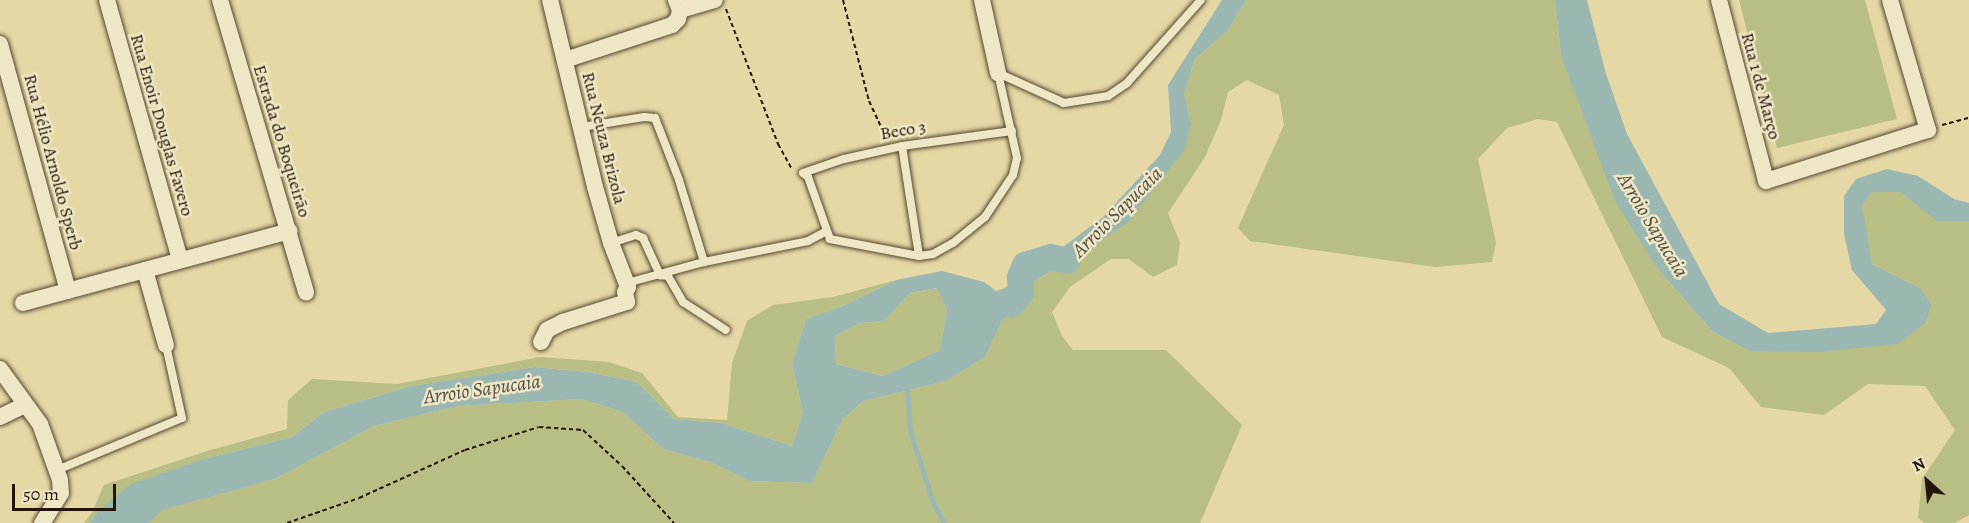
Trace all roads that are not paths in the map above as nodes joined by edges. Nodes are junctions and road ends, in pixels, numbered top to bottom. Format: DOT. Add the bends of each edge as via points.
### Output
graph roads {
  1 [pos="106,0"];
  2 [pos="220,0"];
  3 [pos="550,0"];
  4 [pos="715,0"];
  5 [pos="982,0"];
  6 [pos="1201,0"];
  7 [pos="1719,0"];
  8 [pos="1890,0"];
  9 [pos="678,5"];
  10 [pos="0,44"];
  11 [pos="565,60"];
  12 [pos="998,73"];
  13 [pos="582,127"];
  14 [pos="1012,130"];
  15 [pos="902,146"];
  16 [pos="288,231"];
  17 [pos="827,231"];
  18 [pos="611,243"];
  19 [pos="919,256"];
  20 [pos="180,260"];
  21 [pos="704,262"];
  22 [pos="145,270"];
  23 [pos="660,275"];
  24 [pos="627,283"];
  25 [pos="68,291"];
  26 [pos="306,293"];
  27 [pos="23,303"];
  28 [pos="726,330"];
  29 [pos="541,342"];
  30 [pos="166,345"];
  31 [pos="0,369"];
  32 [pos="25,405"];
  33 [pos="0,417"];
  34 [pos="58,475"];
  35 [pos="42,523"];
  1 -- 20 [label="street, Rua Enoir Douglas Favero"];
  2 -- 16 [label="street, Estrada do Boqueirão"];
  3 -- 11 [label="street, Rua Neuza Brizola"];
  4 -- 9 [label="street"];
  5 -- 12 [label="street"];
  6 -- 12 [label="lane" via="1127,83 1108,96 1064,103"];
  7 -- 8 [label="street, Rua 1 de Março" via="1766,181 1928,130"];
  9 -- 11 [label="street" via="678,19 672,25"];
  10 -- 25 [label="street, Rua Hélio Arnoldo Sperb"];
  11 -- 13 [label="street, Rua Neuza Brizola"];
  12 -- 14 [label="lane"];
  13 -- 18 [label="street, Rua Neuza Brizola"];
  13 -- 21 [label="lane" via="655,118"];
  14 -- 15 [label="lane, Beco 3"];
  14 -- 19 [label="lane" via="1017,158 1013,175 985,218 953,243 933,254"];
  15 -- 17 [label="lane, Beco 3" via="803,173 808,177"];
  15 -- 19 [label="lane"];
  16 -- 20 [label="street"];
  16 -- 26 [label="street, Estrada do Boqueirão"];
  17 -- 19 [label="lane" via="830,239"];
  17 -- 21 [label="lane" via="808,241"];
  18 -- 23 [label="lane" via="636,235 643,238"];
  18 -- 24 [label="street, Rua Neuza Brizola"];
  20 -- 22 [label="street"];
  21 -- 23 [label="lane"];
  22 -- 25 [label="street"];
  22 -- 30 [label="street"];
  23 -- 24 [label="lane"];
  23 -- 28 [label="lane" via="668,276 683,302"];
  24 -- 29 [label="street" via="627,302 563,322 547,330"];
  25 -- 27 [label="street"];
  30 -- 34 [label="lane" via="182,418"];
  31 -- 32 [label="street"];
  32 -- 33 [label="street"];
  32 -- 34 [label="street" via="40,424"];
  34 -- 35 [label="street" via="61,493"];
}
